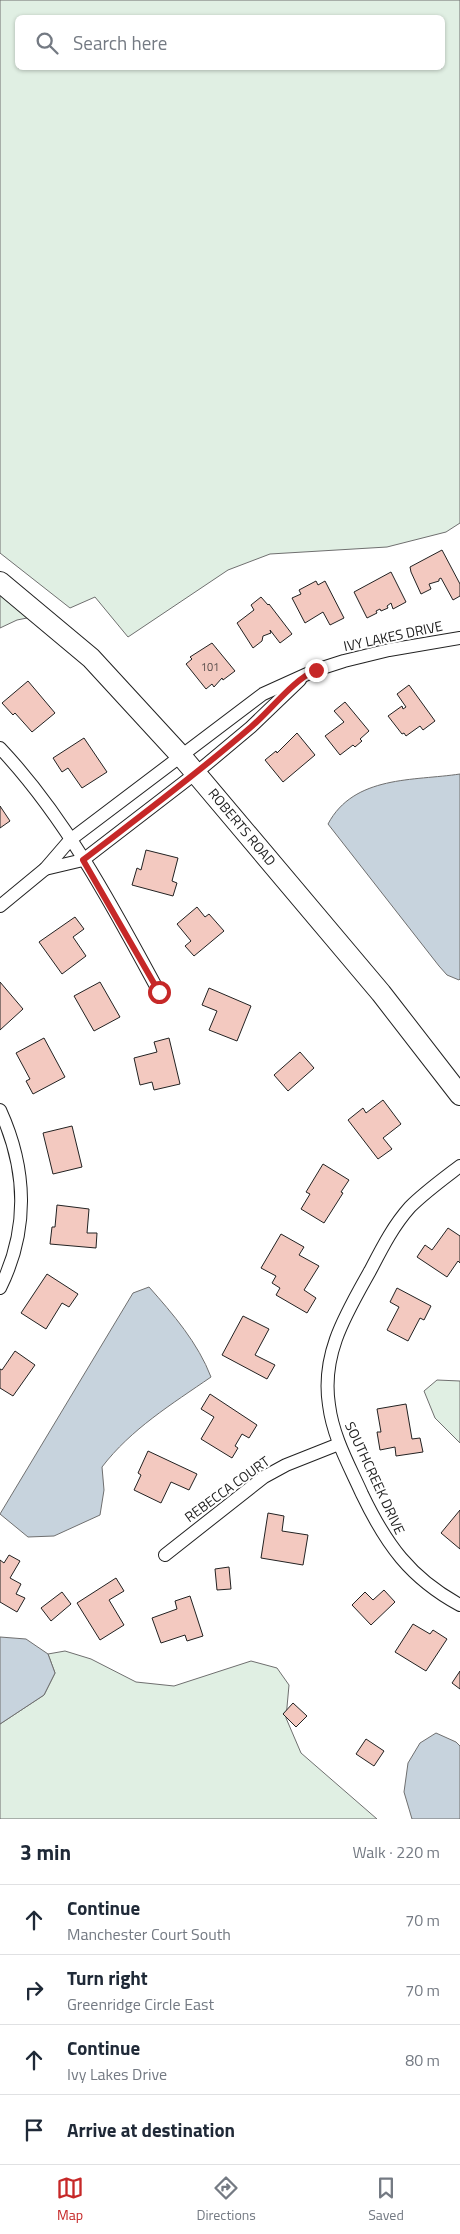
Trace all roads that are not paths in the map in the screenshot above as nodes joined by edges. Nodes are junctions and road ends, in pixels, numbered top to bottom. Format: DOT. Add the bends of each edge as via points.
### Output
graph roads {
  1 [pos="0,582"];
  2 [pos="460,638"];
  3 [pos="305,675"];
  4 [pos="0,748"];
  5 [pos="182,757"];
  6 [pos="196,773"];
  7 [pos="70,840"];
  8 [pos="83,860"];
  9 [pos="45,869"];
  10 [pos="0,906"];
  11 [pos="159,992"];
  12 [pos="460,1095"];
  13 [pos="0,1110"];
  14 [pos="460,1166"];
  15 [pos="0,1288"];
  16 [pos="339,1444"];
  17 [pos="165,1555"];
  18 [pos="460,1605"];
  1 -- 5 [label="main road, ROBERTS ROAD" via="91,658"];
  2 -- 3 [label="street, IVY LAKES DRIVE" via="360,656"];
  3 -- 5 [label="street, IVY LAKES DRIVE" via="263,694"];
  3 -- 6 [label="street, IVY LAKES DRIVE" via="251,727"];
  4 -- 7 [label="street" via="17,766"];
  5 -- 6 [label="main road, ROBERTS ROAD"];
  5 -- 7 [label="street, IVY LAKES DRIVE"];
  6 -- 8 [label="street, IVY LAKES DRIVE"];
  6 -- 12 [label="main road, ROBERTS ROAD" via="381,993"];
  7 -- 8 [label="street"];
  7 -- 9 [label="street, IVY LAKES DRIVE"];
  8 -- 9 [label="street"];
  8 -- 11 [label="street"];
  9 -- 10 [label="street, IVY LAKES DRIVE"];
  13 -- 15 [label="street" via="16,1155 22,1201 18,1238"];
  14 -- 16 [label="street, SOUTHCREEK DRIVE" via="411,1206 396,1225 339,1326 327,1383"];
  16 -- 17 [label="street, REBECCA COURT" via="264,1477"];
  16 -- 18 [label="street, SOUTHCREEK DRIVE" via="389,1545 420,1578"];
}
